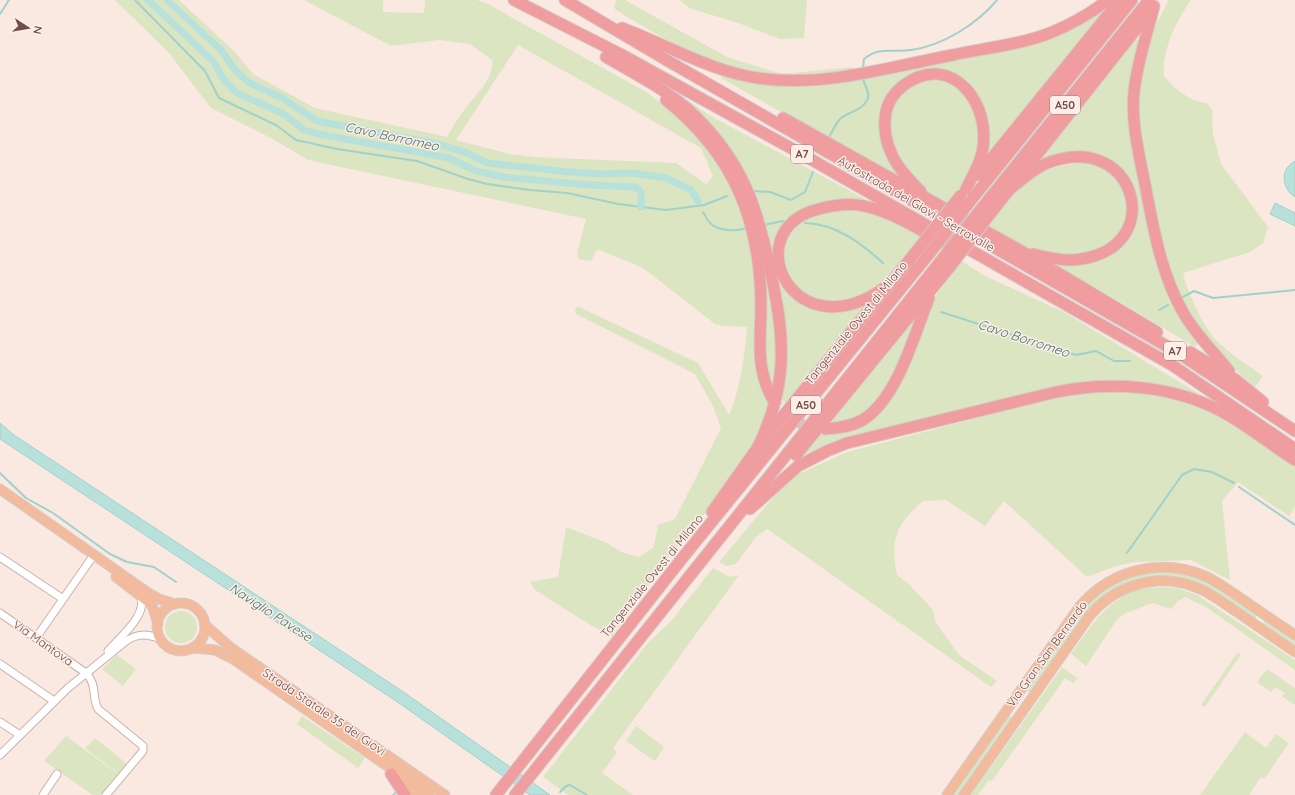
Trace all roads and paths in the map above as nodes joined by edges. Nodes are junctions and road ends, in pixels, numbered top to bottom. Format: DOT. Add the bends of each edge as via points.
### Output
graph roads {
  1 [pos="514,0"];
  2 [pos="565,0"];
  3 [pos="1108,0"];
  4 [pos="1120,0"];
  5 [pos="1132,0"];
  6 [pos="1154,2"];
  7 [pos="597,18"];
  8 [pos="563,26"];
  9 [pos="606,57"];
  10 [pos="668,61"];
  11 [pos="1010,189"];
  12 [pos="963,192"];
  13 [pos="925,197"];
  14 [pos="986,211"];
  15 [pos="924,251"];
  16 [pos="1023,252"];
  17 [pos="945,265"];
  18 [pos="892,282"];
  19 [pos="934,287"];
  20 [pos="1038,288"];
  21 [pos="1236,380"];
  22 [pos="772,398"];
  23 [pos="826,429"];
  24 [pos="1295,430"];
  25 [pos="758,448"];
  26 [pos="1295,449"];
  27 [pos="1295,460"];
  28 [pos="0,489"];
  29 [pos="0,496"];
  30 [pos="756,503"];
  31 [pos="718,541"];
  32 [pos="684,556"];
  33 [pos="0,557"];
  34 [pos="91,559"];
  35 [pos="136,591"];
  36 [pos="63,599"];
  37 [pos="175,604"];
  38 [pos="0,613"];
  39 [pos="158,624"];
  40 [pos="205,625"];
  41 [pos="1295,635"];
  42 [pos="36,638"];
  43 [pos="161,639"];
  44 [pos="193,648"];
  45 [pos="1295,652"];
  46 [pos="98,663"];
  47 [pos="0,664"];
  48 [pos="86,673"];
  49 [pos="54,701"];
  50 [pos="0,722"];
  51 [pos="324,722"];
  52 [pos="20,735"];
  53 [pos="0,755"];
  54 [pos="57,774"];
  55 [pos="391,774"];
  56 [pos="43,795"];
  57 [pos="106,795"];
  58 [pos="405,795"];
  59 [pos="417,795"];
  60 [pos="429,795"];
  61 [pos="445,795"];
  62 [pos="496,795"];
  63 [pos="515,795"];
  64 [pos="947,795"];
  65 [pos="964,795"];
  1 -- 8 [label="highway, Autostrada dei Giovi - Serravalle / A7"];
  2 -- 7 [label="highway, Autostrada dei Giovi - Serravalle / A7"];
  3 -- 7 [label="highway" via="1051,32 1018,43 844,76 804,81 757,78 725,70"];
  4 -- 12 [label="highway"];
  5 -- 15 [label="highway, Tangenziale Ovest di Milano / A50, bridge" via="968,204"];
  6 -- 11 [label="highway"];
  6 -- 14 [label="highway, A50"];
  6 -- 21 [label="highway" via="1136,70 1134,94 1136,139 1153,228 1174,295 1212,353"];
  7 -- 10 [label="highway, Autostrada dei Giovi - Serravalle / A7"];
  8 -- 9 [label="highway"];
  8 -- 20 [label="highway, Autostrada dei Giovi - Serravalle / A7" via="645,67"];
  9 -- 22 [label="highway" via="656,92 693,125 724,164 742,200 755,239 759,262 760,360 765,385"];
  9 -- 25 [label="highway" via="663,90 702,122 728,155 751,196 765,243 781,333 781,369 777,395 772,415"];
  10 -- 13 [label="highway, A7" via="719,82"];
  10 -- 24 [label="highway, Autostrada dei Giovi - Serravalle / A7" via="1170,348"];
  11 -- 14 [label="highway"];
  11 -- 16 [label="highway" via="1044,164 1074,157 1088,158 1103,162 1116,171 1127,184 1132,198 1132,214 1127,230 1119,242 1104,252 1080,260 1063,260"];
  12 -- 13 [label="highway" via="975,172 982,151 984,135 980,112 972,95 962,85 949,78 926,75 900,88 890,101 885,119 886,138 893,157"];
  12 -- 15 [label="highway, bridge"];
  13 -- 16 [label="highway, A7"];
  14 -- 17 [label="highway, A50, bridge"];
  15 -- 18 [label="highway"];
  15 -- 32 [label="highway, Tangenziale Ovest di Milano / A50"];
  16 -- 21 [label="highway, A7"];
  17 -- 19 [label="highway"];
  17 -- 31 [label="highway, A50"];
  18 -- 20 [label="highway" via="877,294 855,303 826,306 807,302 792,291 783,279 779,264 781,241 789,226 808,212 839,205 863,206 891,215 994,270"];
  18 -- 25 [label="highway"];
  19 -- 23 [label="highway" via="898,375 885,399 866,418 857,423"];
  19 -- 30 [label="highway"];
  20 -- 26 [label="highway, Autostrada dei Giovi - Serravalle / A7" via="1172,365"];
  21 -- 24 [label="highway, A7"];
  25 -- 32 [label="highway"];
  27 -- 30 [label="highway" via="1235,420 1192,399 1144,388 1089,386 883,433 840,446 812,457 798,466"];
  28 -- 37 [label="main road" via="147,592"];
  29 -- 34 [label="main road"];
  30 -- 31 [label="highway"];
  31 -- 63 [label="highway, A50"];
  32 -- 62 [label="highway, Tangenziale Ovest di Milano / A50"];
  33 -- 36 [label="street"];
  34 -- 35 [label="main road"];
  34 -- 36 [label="street"];
  35 -- 39 [label="main road" via="152,605"];
  35 -- 46 [label="street" via="142,600 142,609"];
  36 -- 42 [label="street"];
  37 -- 39 [label="main road" via="164,611"];
  37 -- 40 [label="main road" via="188,604 199,610"];
  38 -- 42 [label="street, Via Mantova"];
  39 -- 43 [label="main road"];
  40 -- 44 [label="main road" via="202,638"];
  40 -- 61 [label="main road, Strada Statale 35 dei Giovi" via="230,647"];
  41 -- 64 [label="main road, Via Gran San Bernardo" via="1205,576 1174,568 1148,568 1122,575 1095,591 1074,614"];
  42 -- 48 [label="street, Via Mantova"];
  43 -- 44 [label="main road" via="166,645 179,651"];
  43 -- 46 [label="street" via="142,634 134,636"];
  44 -- 51 [label="main road, Strada Statale 35 dei Giovi" via="215,650 224,654"];
  45 -- 65 [label="main road, Via Gran San Bernardo" via="1203,590 1182,583 1154,581 1127,588 1103,602 1086,622"];
  46 -- 48 [label="street"];
  47 -- 49 [label="street"];
  48 -- 49 [label="street"];
  48 -- 57 [label="street" via="93,681 98,709 144,748"];
  49 -- 52 [label="street"];
  50 -- 52 [label="street"];
  51 -- 55 [label="main road"];
  51 -- 60 [label="main road, Strada Statale 35 dei Giovi"];
  52 -- 53 [label="street"];
  54 -- 56 [label="street"];
  55 -- 58 [label="highway"];
  55 -- 59 [label="main road"];
}
